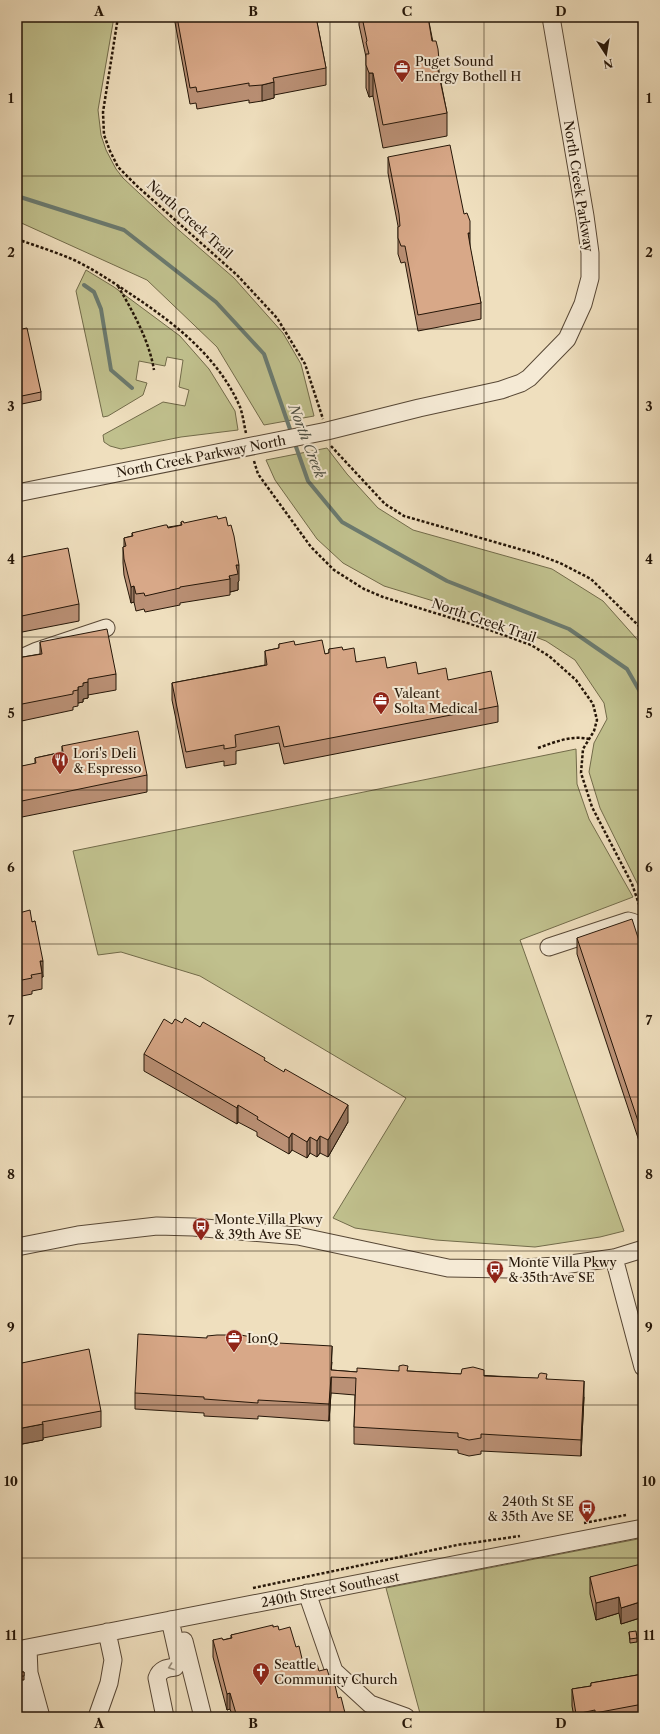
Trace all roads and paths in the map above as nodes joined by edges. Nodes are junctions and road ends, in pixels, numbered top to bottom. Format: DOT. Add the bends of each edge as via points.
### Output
graph roads {
  1 [pos="118,17"];
  2 [pos="551,17"];
  3 [pos="17,239"];
  4 [pos="118,286"];
  5 [pos="154,370"];
  6 [pos="501,390"];
  7 [pos="323,419"];
  8 [pos="246,431"];
  9 [pos="331,446"];
  10 [pos="254,461"];
  11 [pos="17,493"];
  12 [pos="106,628"];
  13 [pos="643,630"];
  14 [pos="17,660"];
  15 [pos="589,739"];
  16 [pos="538,748"];
  17 [pos="643,916"];
  18 [pos="643,939"];
  19 [pos="549,947"];
  20 [pos="17,1247"];
  21 [pos="643,1249"];
  22 [pos="614,1258"];
  23 [pos="643,1367"];
  24 [pos="643,1528"];
  25 [pos="307,1593"];
  26 [pos="174,1619"];
  27 [pos="107,1632"];
  28 [pos="22,1649"];
  29 [pos="17,1686"];
  30 [pos="26,1717"];
  31 [pos="41,1717"];
  32 [pos="97,1717"];
  33 [pos="165,1717"];
  34 [pos="203,1717"];
  35 [pos="406,1717"];
  1 -- 7 [label="path, North Creek Trail" via="103,112 104,135 118,167 237,274 277,318 305,364"];
  2 -- 6 [label="street, North Creek Parkway" via="585,216 590,253 590,278 583,304 567,339 521,383"];
  3 -- 4 [label="path" via="73,260"];
  4 -- 5 [label="path" via="133,311 152,354"];
  4 -- 8 [label="path" via="155,310 205,353 228,385 240,408"];
  6 -- 11 [label="street, North Creek Parkway North" via="308,435"];
  9 -- 13 [label="path" via="385,504 404,516 560,563 591,579"];
  10 -- 15 [label="path, North Creek Trail" via="258,474 311,547 334,570 364,589 383,597 488,629 532,645 549,656 576,680 593,704 597,720"];
  12 -- 14 [label="street"];
  15 -- 16 [label="path" via="567,739"];
  15 -- 17 [label="path, North Creek Trail" via="583,749 581,773 592,808 632,884"];
  18 -- 19 [label="street" via="639,926 628,921"];
  20 -- 22 [label="street" via="78,1235 157,1226 298,1236 448,1268 556,1266"];
  21 -- 22 [label="street"];
  22 -- 23 [label="street"];
  24 -- 25 [label="street, 240th Street Southeast"];
  25 -- 26 [label="street, 240th Street Southeast"];
  25 -- 35 [label="street" via="334,1671 370,1704"];
  26 -- 27 [label="street, 240th Street Southeast"];
  26 -- 33 [label="street, one-way" via="179,1660 175,1666 163,1669 157,1678"];
  26 -- 34 [label="street"];
  27 -- 28 [label="street, 240th Street Southeast"];
  27 -- 32 [label="street" via="113,1660 109,1683"];
  28 -- 31 [label="street"];
  29 -- 30 [label="street"];
}
